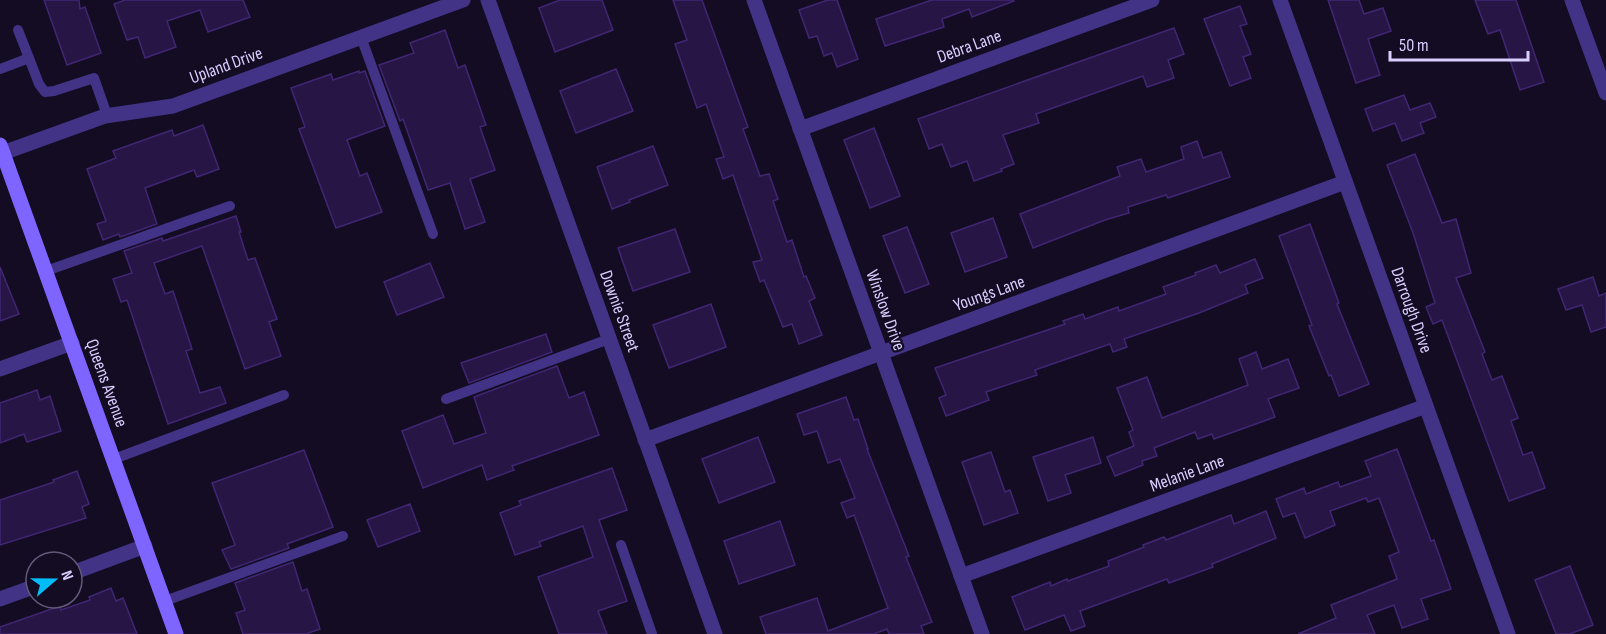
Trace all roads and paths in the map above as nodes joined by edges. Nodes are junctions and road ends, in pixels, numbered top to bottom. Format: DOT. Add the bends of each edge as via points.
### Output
graph roads {
  1 [pos="463,0"];
  2 [pos="488,0"];
  3 [pos="754,0"];
  4 [pos="1152,0"];
  5 [pos="1280,0"];
  6 [pos="1572,0"];
  7 [pos="18,30"];
  8 [pos="361,37"];
  9 [pos="29,58"];
  10 [pos="0,69"];
  11 [pos="1606,93"];
  12 [pos="107,116"];
  13 [pos="800,129"];
  14 [pos="1,150"];
  15 [pos="1345,182"];
  16 [pos="230,206"];
  17 [pos="433,234"];
  18 [pos="46,270"];
  19 [pos="609,339"];
  20 [pos="72,343"];
  21 [pos="881,354"];
  22 [pos="0,369"];
  23 [pos="284,395"];
  24 [pos="446,399"];
  25 [pos="1426,406"];
  26 [pos="645,440"];
  27 [pos="114,459"];
  28 [pos="343,536"];
  29 [pos="621,545"];
  30 [pos="145,546"];
  31 [pos="84,569"];
  32 [pos="961,576"];
  33 [pos="24,590"];
  34 [pos="0,599"];
  35 [pos="165,601"];
  36 [pos="176,634"];
  37 [pos="652,634"];
  38 [pos="715,634"];
  39 [pos="982,634"];
  40 [pos="1508,634"];
  1 -- 8 [label="street, Upland Drive"];
  2 -- 19 [label="street, Downie Street"];
  3 -- 13 [label="street, Winslow Drive"];
  4 -- 13 [label="street, Debra Lane"];
  5 -- 15 [label="street, Darrough Drive"];
  6 -- 11 [label="street"];
  7 -- 9 [label="lane"];
  8 -- 12 [label="street, Upland Drive" via="173,106"];
  8 -- 17 [label="lane"];
  9 -- 10 [label="lane"];
  9 -- 12 [label="lane" via="45,92 94,78"];
  12 -- 14 [label="street, Upland Drive"];
  13 -- 21 [label="street, Winslow Drive"];
  14 -- 18 [label="main road, Queens Avenue"];
  15 -- 21 [label="street, Youngs Lane"];
  15 -- 25 [label="street, Darrough Drive"];
  16 -- 18 [label="lane"];
  18 -- 20 [label="main road, Queens Avenue"];
  19 -- 24 [label="lane"];
  19 -- 26 [label="street, Downie Street"];
  20 -- 22 [label="street"];
  20 -- 27 [label="main road, Queens Avenue"];
  21 -- 26 [label="street, Youngs Lane"];
  21 -- 32 [label="street, Winslow Drive"];
  23 -- 27 [label="lane"];
  25 -- 32 [label="street, Melanie Lane"];
  25 -- 40 [label="street, Darrough Drive"];
  26 -- 38 [label="street, Downie Street"];
  27 -- 30 [label="main road, Queens Avenue"];
  28 -- 35 [label="lane"];
  29 -- 37 [label="lane"];
  30 -- 31 [label="street"];
  30 -- 35 [label="main road, Queens Avenue"];
  32 -- 39 [label="street, Winslow Drive"];
  33 -- 34 [label="street"];
  35 -- 36 [label="main road, Queens Avenue"];
}
